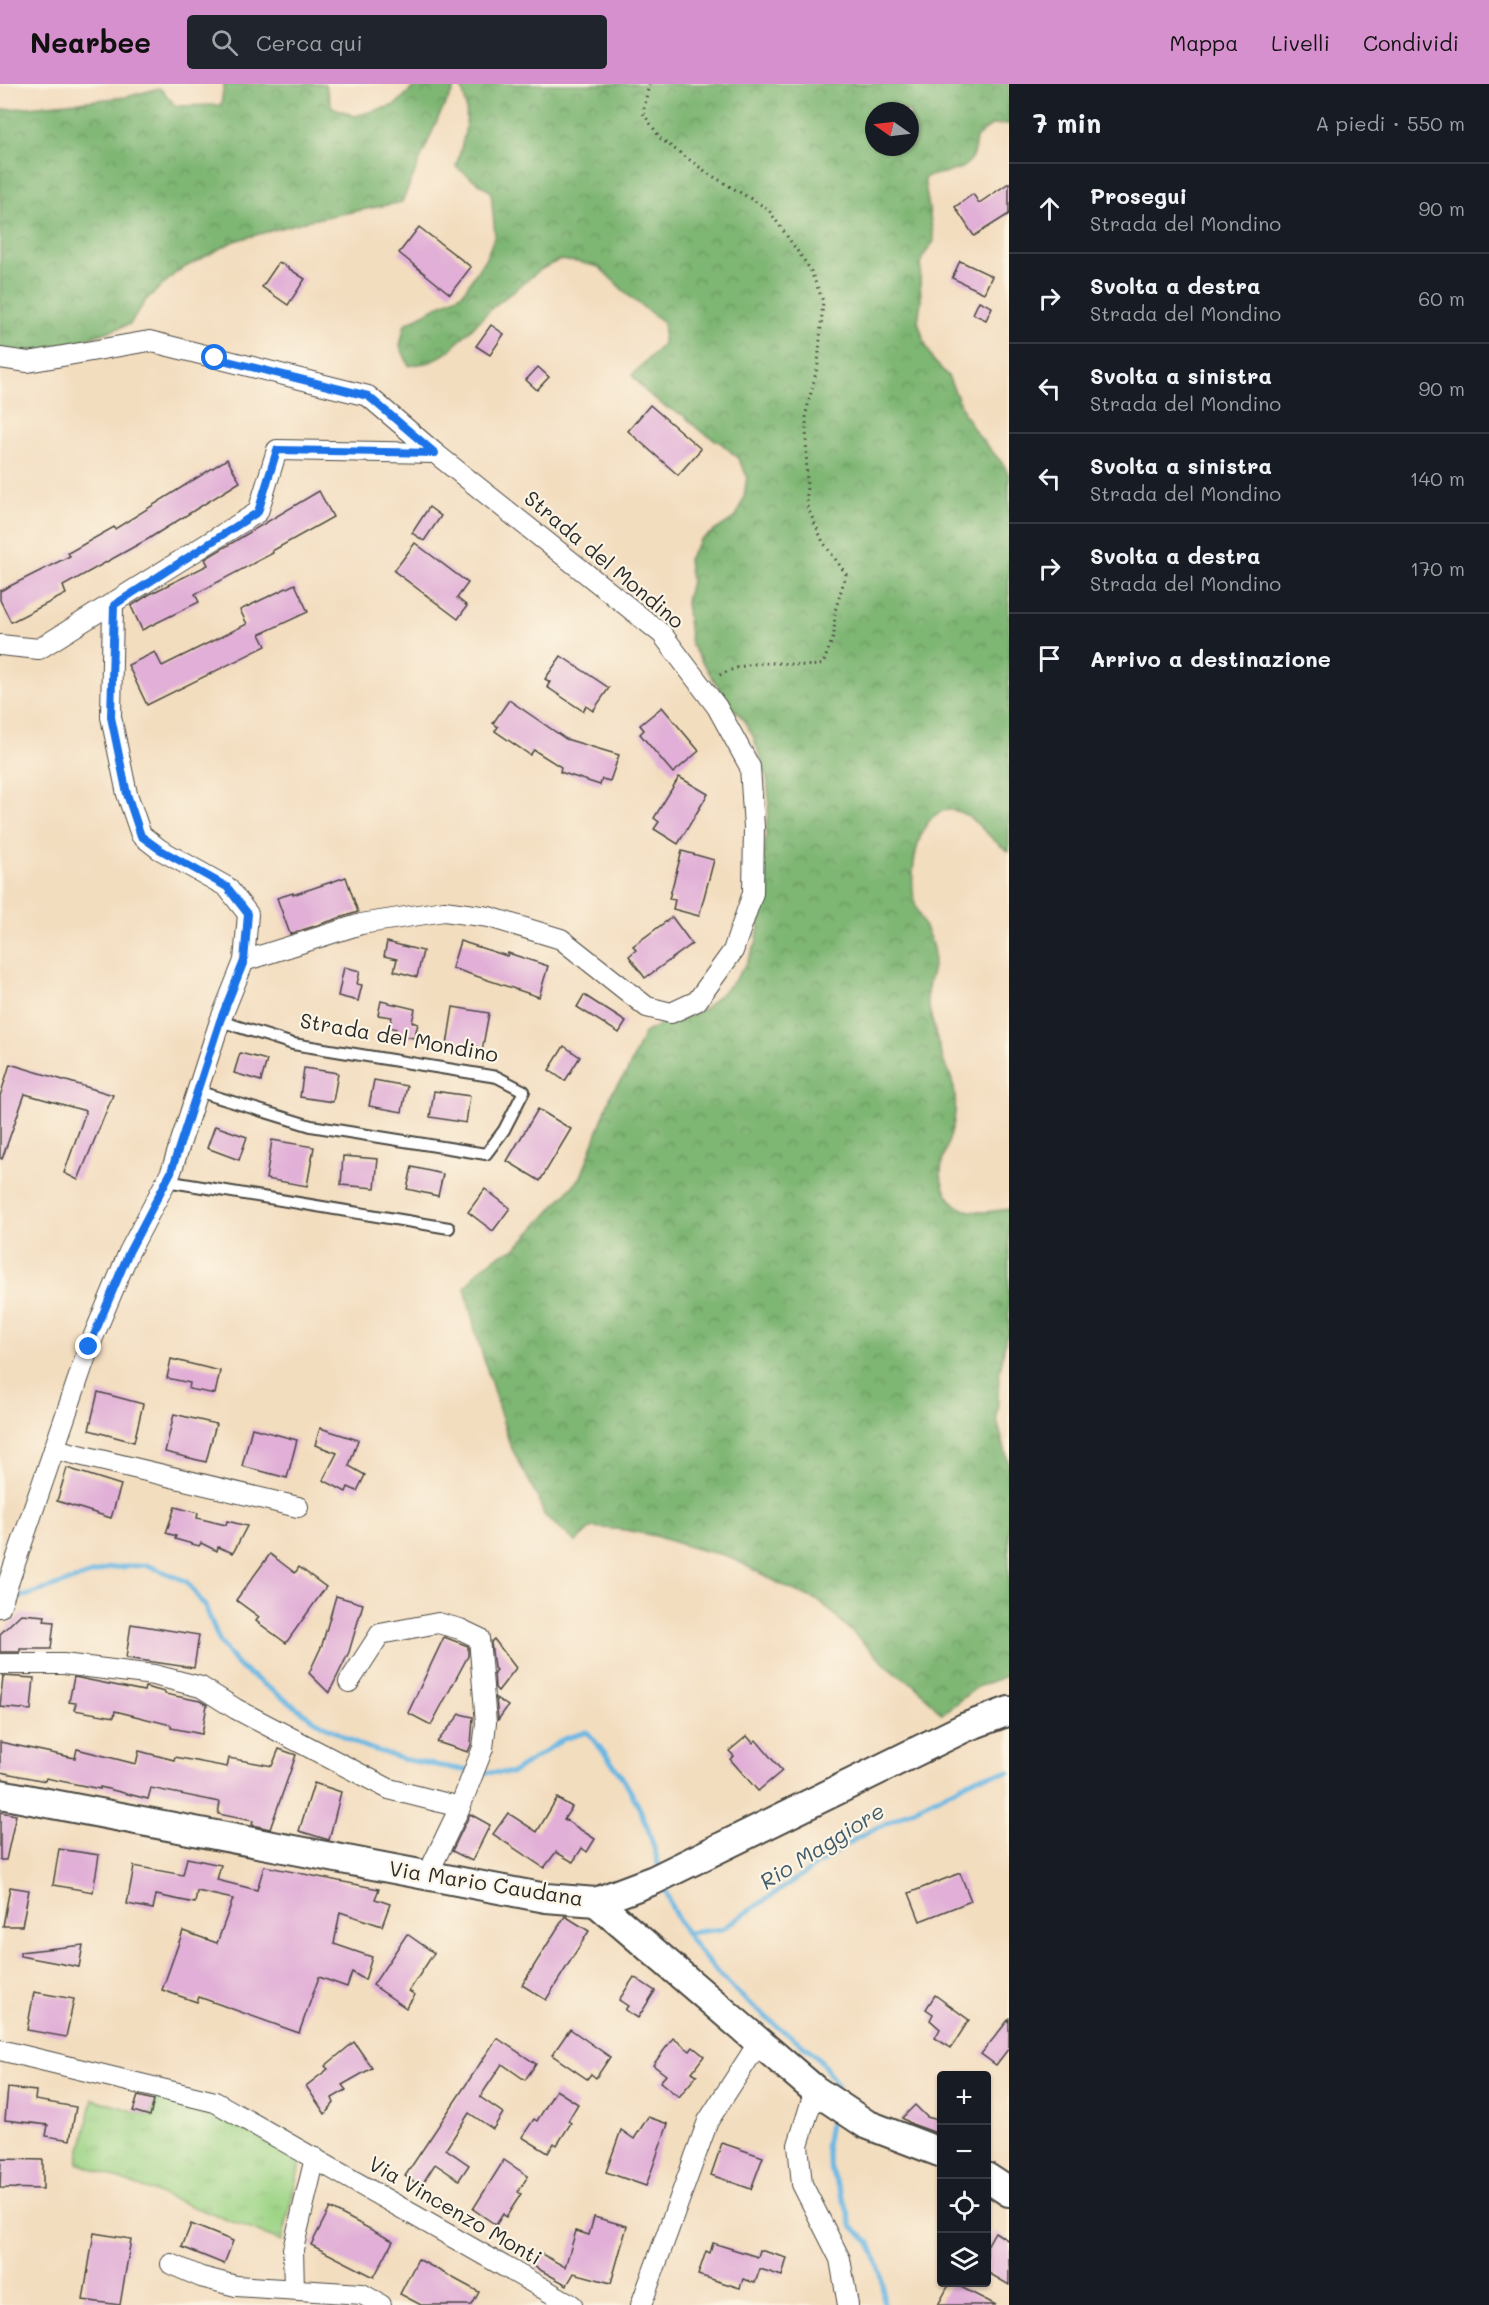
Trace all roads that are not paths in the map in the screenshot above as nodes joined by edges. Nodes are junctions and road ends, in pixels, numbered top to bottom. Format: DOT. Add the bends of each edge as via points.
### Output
graph roads {
  1 [pos="0,358"];
  2 [pos="435,453"];
  3 [pos="114,605"];
  4 [pos="0,645"];
  5 [pos="244,961"];
  6 [pos="220,1021"];
  7 [pos="197,1091"];
  8 [pos="166,1181"];
  9 [pos="449,1228"];
  10 [pos="54,1449"];
  11 [pos="298,1507"];
  12 [pos="2,1599"];
  13 [pos="0,1664"];
  14 [pos="349,1682"];
  15 [pos="1009,1711"];
  16 [pos="0,1794"];
  17 [pos="460,1807"];
  18 [pos="427,1876"];
  19 [pos="596,1902"];
  20 [pos="759,2042"];
  21 [pos="0,2050"];
  22 [pos="828,2099"];
  23 [pos="937,2151"];
  24 [pos="315,2158"];
  25 [pos="990,2179"];
  26 [pos="1009,2192"];
  27 [pos="171,2264"];
  28 [pos="294,2289"];
  29 [pos="381,2305"];
  30 [pos="572,2305"];
  31 [pos="641,2305"];
  32 [pos="848,2305"];
  1 -- 2 [label="street, Strada del Mondino" via="28,362 149,340 368,396"];
  2 -- 3 [label="street" via="277,450 258,512"];
  2 -- 5 [label="street, Strada del Mondino" via="662,634 717,707 750,767 754,826 753,893 733,951 697,1001 671,1013 647,1007 561,939 489,917 444,911 361,924"];
  3 -- 4 [label="street" via="39,650"];
  3 -- 5 [label="street" via="111,717 127,794 141,836 227,887 248,914"];
  5 -- 6 [label="street"];
  6 -- 7 [label="street"];
  6 -- 7 [label="lane, Strada del Mondino" via="293,1044 497,1077 524,1091 504,1130 486,1154 311,1126"];
  7 -- 8 [label="street"];
  8 -- 9 [label="lane"];
  8 -- 10 [label="street" via="129,1252 89,1347"];
  10 -- 11 [label="street"];
  10 -- 12 [label="street"];
  13 -- 17 [label="street" via="63,1664 154,1676 201,1687 389,1789"];
  14 -- 17 [label="street" via="380,1634 438,1623 479,1638 486,1724 483,1748"];
  15 -- 19 [label="main road, Via Mario Caudana" via="966,1727 663,1875"];
  16 -- 18 [label="main road, Via Mario Caudana"];
  17 -- 18 [label="street"];
  18 -- 19 [label="main road, Via Mario Caudana" via="546,1898"];
  19 -- 20 [label="main road"];
  20 -- 22 [label="main road"];
  20 -- 31 [label="street" via="708,2121"];
  21 -- 24 [label="street, Via Vincenzo Monti" via="215,2102"];
  22 -- 23 [label="main road" via="866,2124"];
  22 -- 32 [label="street" via="798,2145 802,2184 840,2259"];
  24 -- 28 [label="street" via="292,2249"];
  24 -- 30 [label="street, Via Vincenzo Monti"];
  25 -- 26 [label="main road"];
  27 -- 28 [label="street" via="236,2286"];
  28 -- 29 [label="street" via="362,2294"];
}
